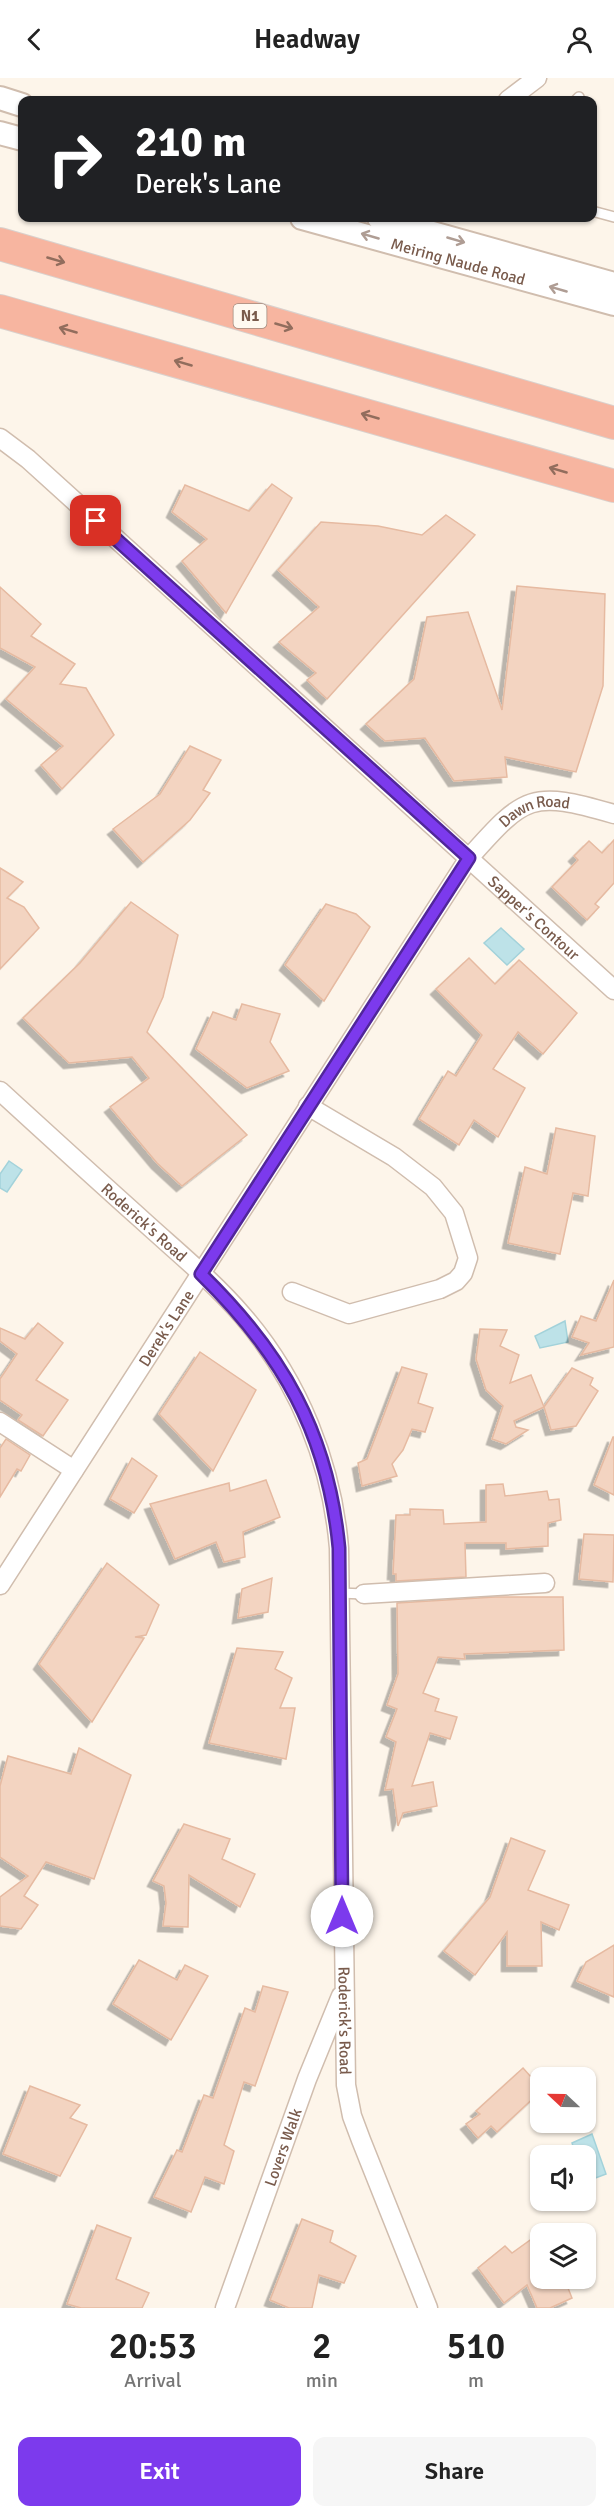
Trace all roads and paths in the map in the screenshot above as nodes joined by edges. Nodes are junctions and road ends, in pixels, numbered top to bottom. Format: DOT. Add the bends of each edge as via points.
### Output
graph roads {
  1 [pos="537,78"];
  2 [pos="513,96"];
  3 [pos="0,98"];
  4 [pos="18,104"];
  5 [pos="0,133"];
  6 [pos="18,138"];
  7 [pos="597,212"];
  8 [pos="614,217"];
  9 [pos="338,222"];
  10 [pos="391,222"];
  11 [pos="417,231"];
  12 [pos="0,244"];
  13 [pos="614,284"];
  14 [pos="614,304"];
  15 [pos="0,311"];
  16 [pos="499,389"];
  17 [pos="614,416"];
  18 [pos="614,423"];
  19 [pos="0,438"];
  20 [pos="614,486"];
  21 [pos="614,814"];
  22 [pos="469,858"];
  23 [pos="614,990"];
  24 [pos="0,1091"];
  25 [pos="308,1106"];
  26 [pos="201,1274"];
  27 [pos="292,1292"];
  28 [pos="0,1422"];
  29 [pos="74,1470"];
  30 [pos="7,1559"];
  31 [pos="545,1583"];
  32 [pos="0,1585"];
  33 [pos="340,1593"];
  34 [pos="364,1594"];
  35 [pos="344,1989"];
  36 [pos="225,2308"];
  37 [pos="428,2308"];
  1 -- 2 [label="street"];
  3 -- 4 [label="street"];
  5 -- 6 [label="street"];
  7 -- 8 [label="lane"];
  11 -- 9 [label="street, Meiring Naude Road, one-way"];
  10 -- 11 [label="street, Meiring Naude Road"];
  11 -- 13 [label="street, Meiring Naude Road, one-way"];
  14 -- 11 [label="street, Meiring Naude Road, one-way"];
  12 -- 16 [label="highway, N1, one-way"];
  20 -- 15 [label="highway, one-way"];
  16 -- 17 [label="highway"];
  16 -- 18 [label="highway, N1"];
  19 -- 22 [label="street, Sapper's Contour" via="28,459"];
  21 -- 22 [label="street, Dawn Road" via="563,801 527,804 510,813"];
  22 -- 23 [label="street, Sapper's Contour"];
  22 -- 25 [label="street, Derek's Lane"];
  24 -- 26 [label="street, Roderick's Road"];
  25 -- 26 [label="street, Derek's Lane"];
  25 -- 27 [label="street" via="394,1157 433,1187 454,1213 468,1258 456,1281 440,1289 349,1314"];
  26 -- 29 [label="street, Derek's Lane"];
  26 -- 33 [label="street, Roderick's Road" via="254,1329 301,1406 334,1505"];
  28 -- 29 [label="street"];
  29 -- 30 [label="street, Derek's Lane"];
  30 -- 32 [label="street, Derek's Lane"];
  31 -- 34 [label="street"];
  33 -- 34 [label="lane"];
  33 -- 35 [label="street, Roderick's Road"];
  35 -- 36 [label="street, Lovers Walk"];
  35 -- 37 [label="street, Roderick's Road" via="344,2060 352,2116"];
}
